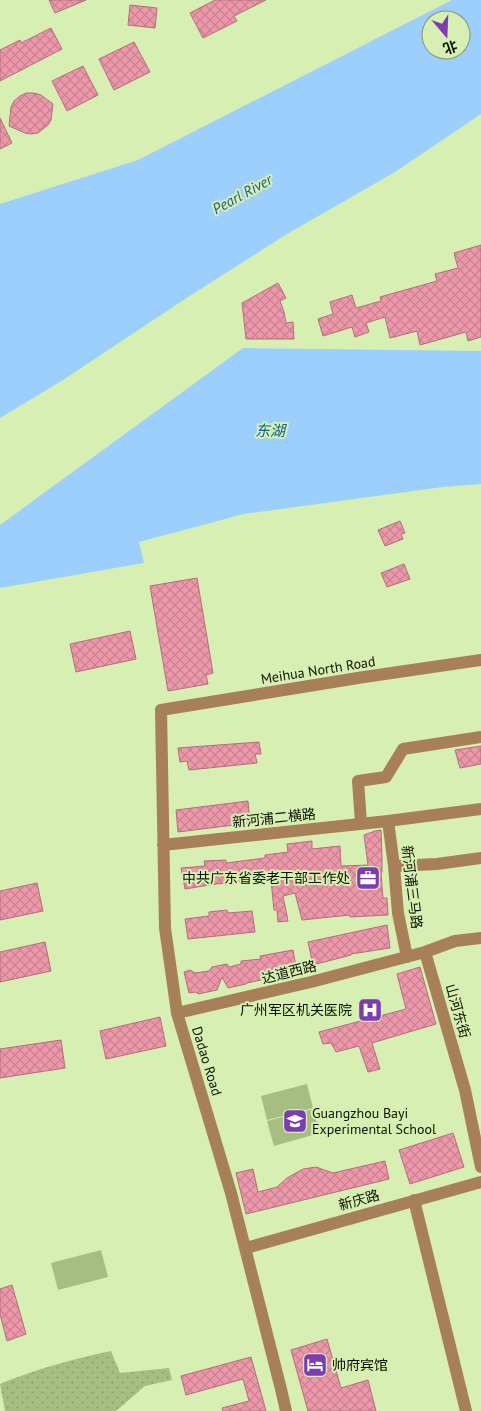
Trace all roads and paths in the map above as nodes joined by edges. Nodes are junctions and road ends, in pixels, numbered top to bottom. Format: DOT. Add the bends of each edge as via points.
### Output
graph roads {
  1 [pos="481,660"];
  2 [pos="161,710"];
  3 [pos="481,737"];
  4 [pos="481,809"];
  5 [pos="388,821"];
  6 [pos="361,823"];
  7 [pos="163,845"];
  8 [pos="481,858"];
  9 [pos="394,866"];
  10 [pos="481,938"];
  11 [pos="426,952"];
  12 [pos="407,957"];
  13 [pos="177,1013"];
  14 [pos="481,1167"];
  15 [pos="481,1182"];
  16 [pos="414,1200"];
  17 [pos="246,1248"];
  18 [pos="286,1411"];
  19 [pos="466,1411"];
  1 -- 2 [label="street, Meihua North Road"];
  2 -- 7 [label="street, Dadao Road"];
  3 -- 6 [label="street" via="403,749 386,777 358,781"];
  4 -- 5 [label="street, 新河浦二横路"];
  5 -- 6 [label="street, 新河浦二横路"];
  5 -- 9 [label="street, 新河浦三马路"];
  6 -- 7 [label="street, 新河浦二横路"];
  7 -- 13 [label="street, Dadao Road" via="164,928"];
  8 -- 9 [label="street"];
  9 -- 12 [label="street, 新河浦三马路" via="398,913"];
  10 -- 11 [label="street, 达道西路" via="455,941"];
  11 -- 12 [label="street, 达道西路"];
  11 -- 14 [label="street, 山河东街" via="465,1090"];
  12 -- 13 [label="street, 达道西路"];
  13 -- 17 [label="street, Dadao Road"];
  15 -- 16 [label="street, 新庆路"];
  16 -- 17 [label="street, 新庆路"];
  16 -- 19 [label="street"];
  17 -- 18 [label="street, Dadao Road"];
}
